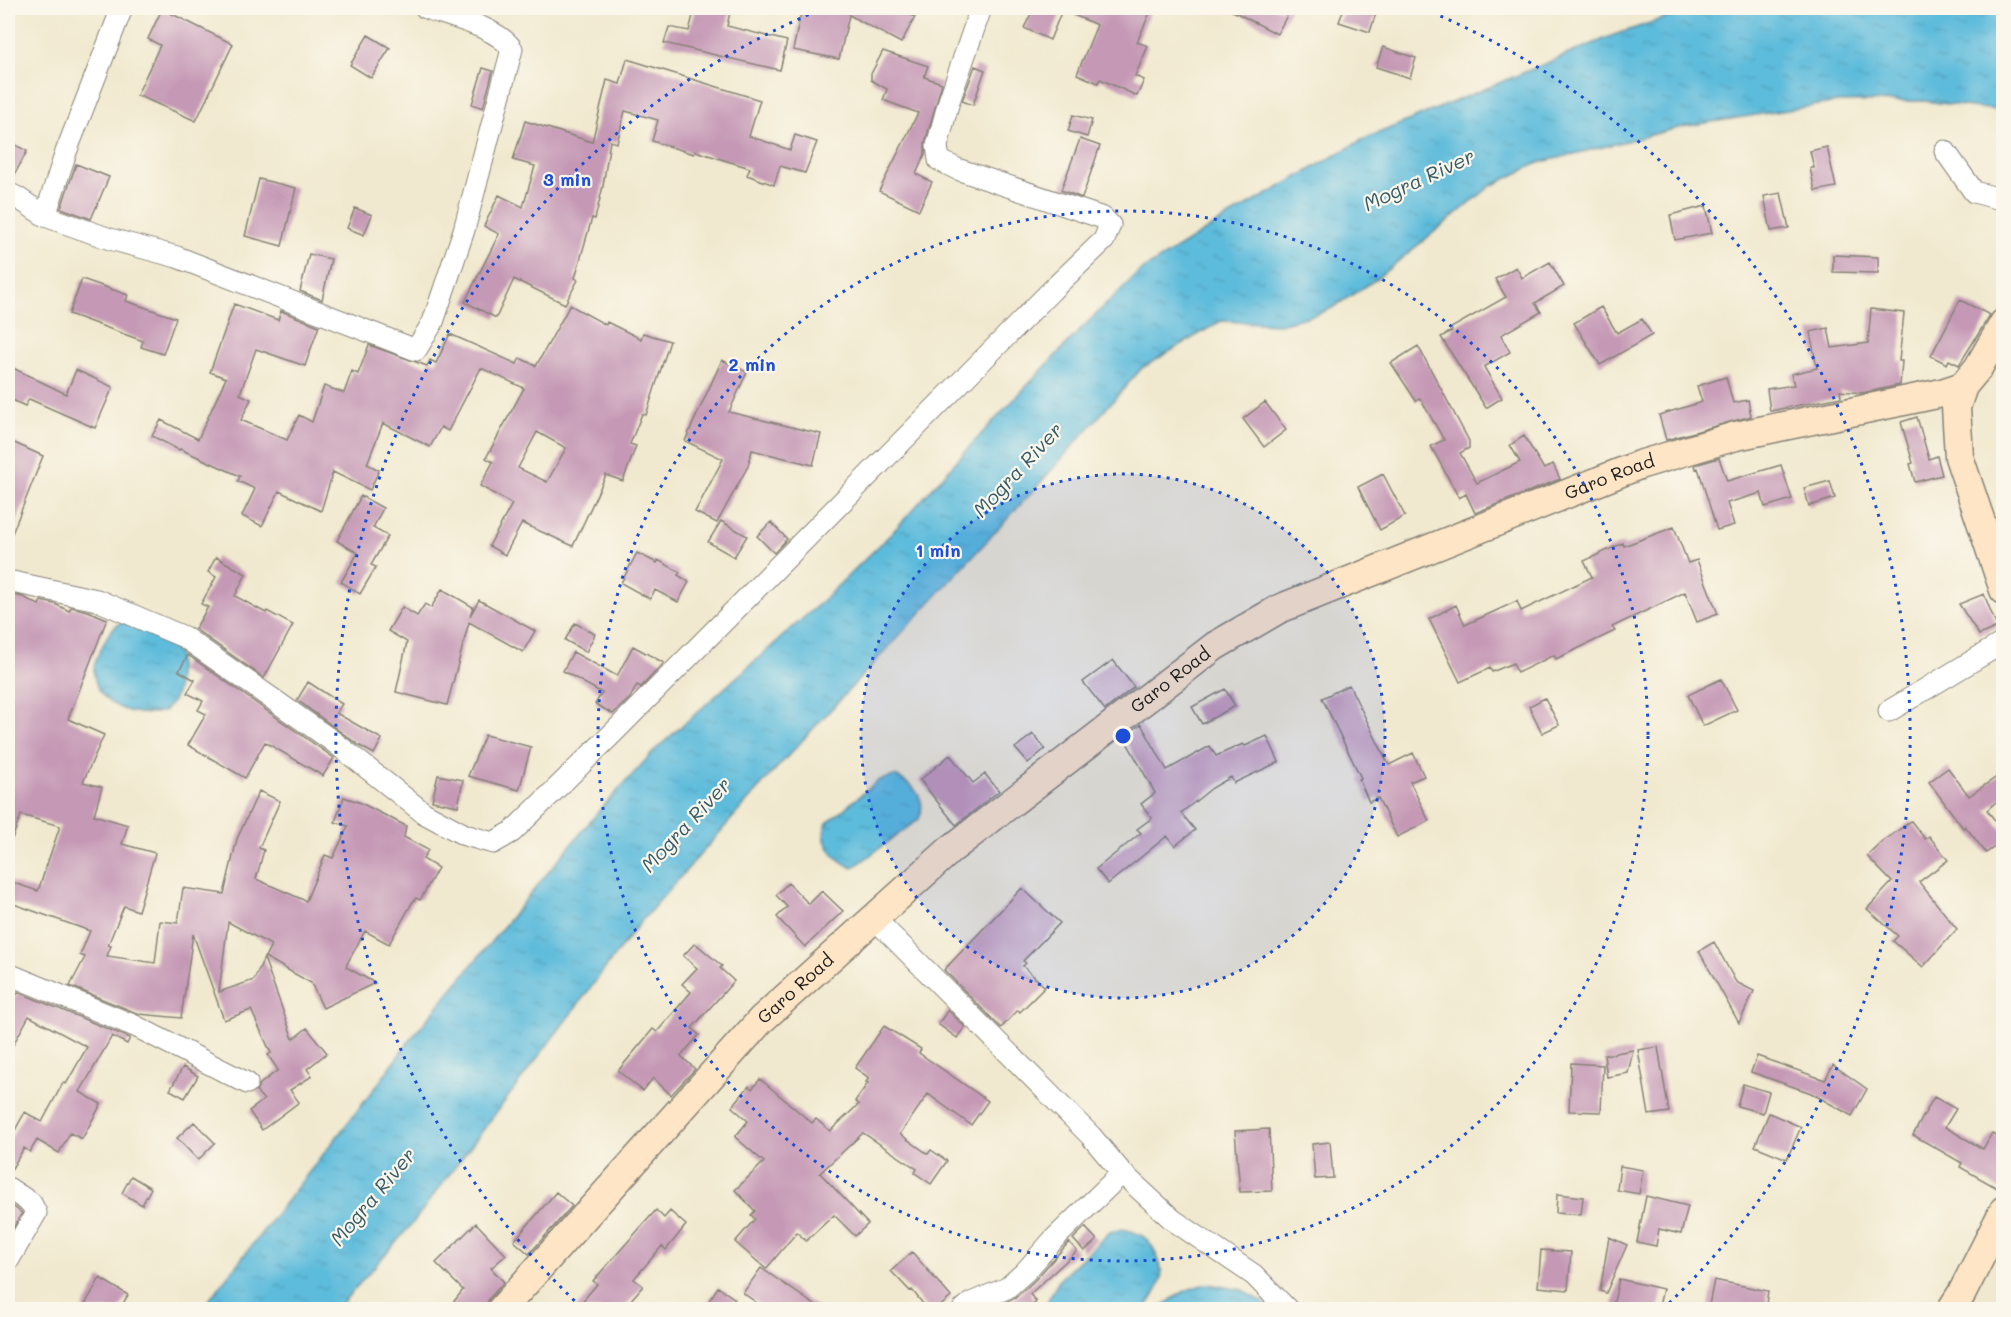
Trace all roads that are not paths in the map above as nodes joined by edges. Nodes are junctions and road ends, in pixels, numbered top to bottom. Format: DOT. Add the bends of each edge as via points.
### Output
graph roads {
  1 [pos="122,8"];
  2 [pos="426,8"];
  3 [pos="981,8"];
  4 [pos="1945,151"];
  5 [pos="8,193"];
  6 [pos="2004,200"];
  7 [pos="45,216"];
  8 [pos="2004,323"];
  9 [pos="1963,386"];
  10 [pos="8,581"];
  11 [pos="2004,590"];
  12 [pos="2004,642"];
  13 [pos="1889,711"];
  14 [pos="874,918"];
  15 [pos="8,974"];
  16 [pos="247,1083"];
  17 [pos="1122,1173"];
  18 [pos="8,1188"];
  19 [pos="2004,1210"];
  20 [pos="8,1261"];
  21 [pos="501,1310"];
  22 [pos="963,1310"];
  23 [pos="1288,1310"];
  24 [pos="1951,1310"];
  1 -- 7 [label="street"];
  2 -- 7 [label="street" via="488,30 506,40 512,49 464,230 433,322 416,350 177,257"];
  3 -- 10 [label="street" via="946,112 937,146 939,160 1102,218 1110,225 1104,240 512,832 493,843 465,835 424,813 334,742 184,637 97,600"];
  4 -- 6 [label="street" via="1974,192"];
  5 -- 7 [label="street"];
  8 -- 9 [label="street"];
  9 -- 11 [label="street" via="1956,407 1959,457"];
  9 -- 14 [label="street, Garo Road" via="1736,436 1639,465 1279,609 1215,646 950,850"];
  12 -- 13 [label="street"];
  14 -- 17 [label="street" via="1091,1136"];
  14 -- 21 [label="street, Garo Road" via="761,1020"];
  15 -- 16 [label="street" via="135,1026"];
  17 -- 22 [label="street" via="1007,1288 970,1303"];
  17 -- 23 [label="street" via="1173,1221 1254,1275"];
  18 -- 20 [label="street" via="30,1203 36,1213"];
  19 -- 24 [label="street"];
}
